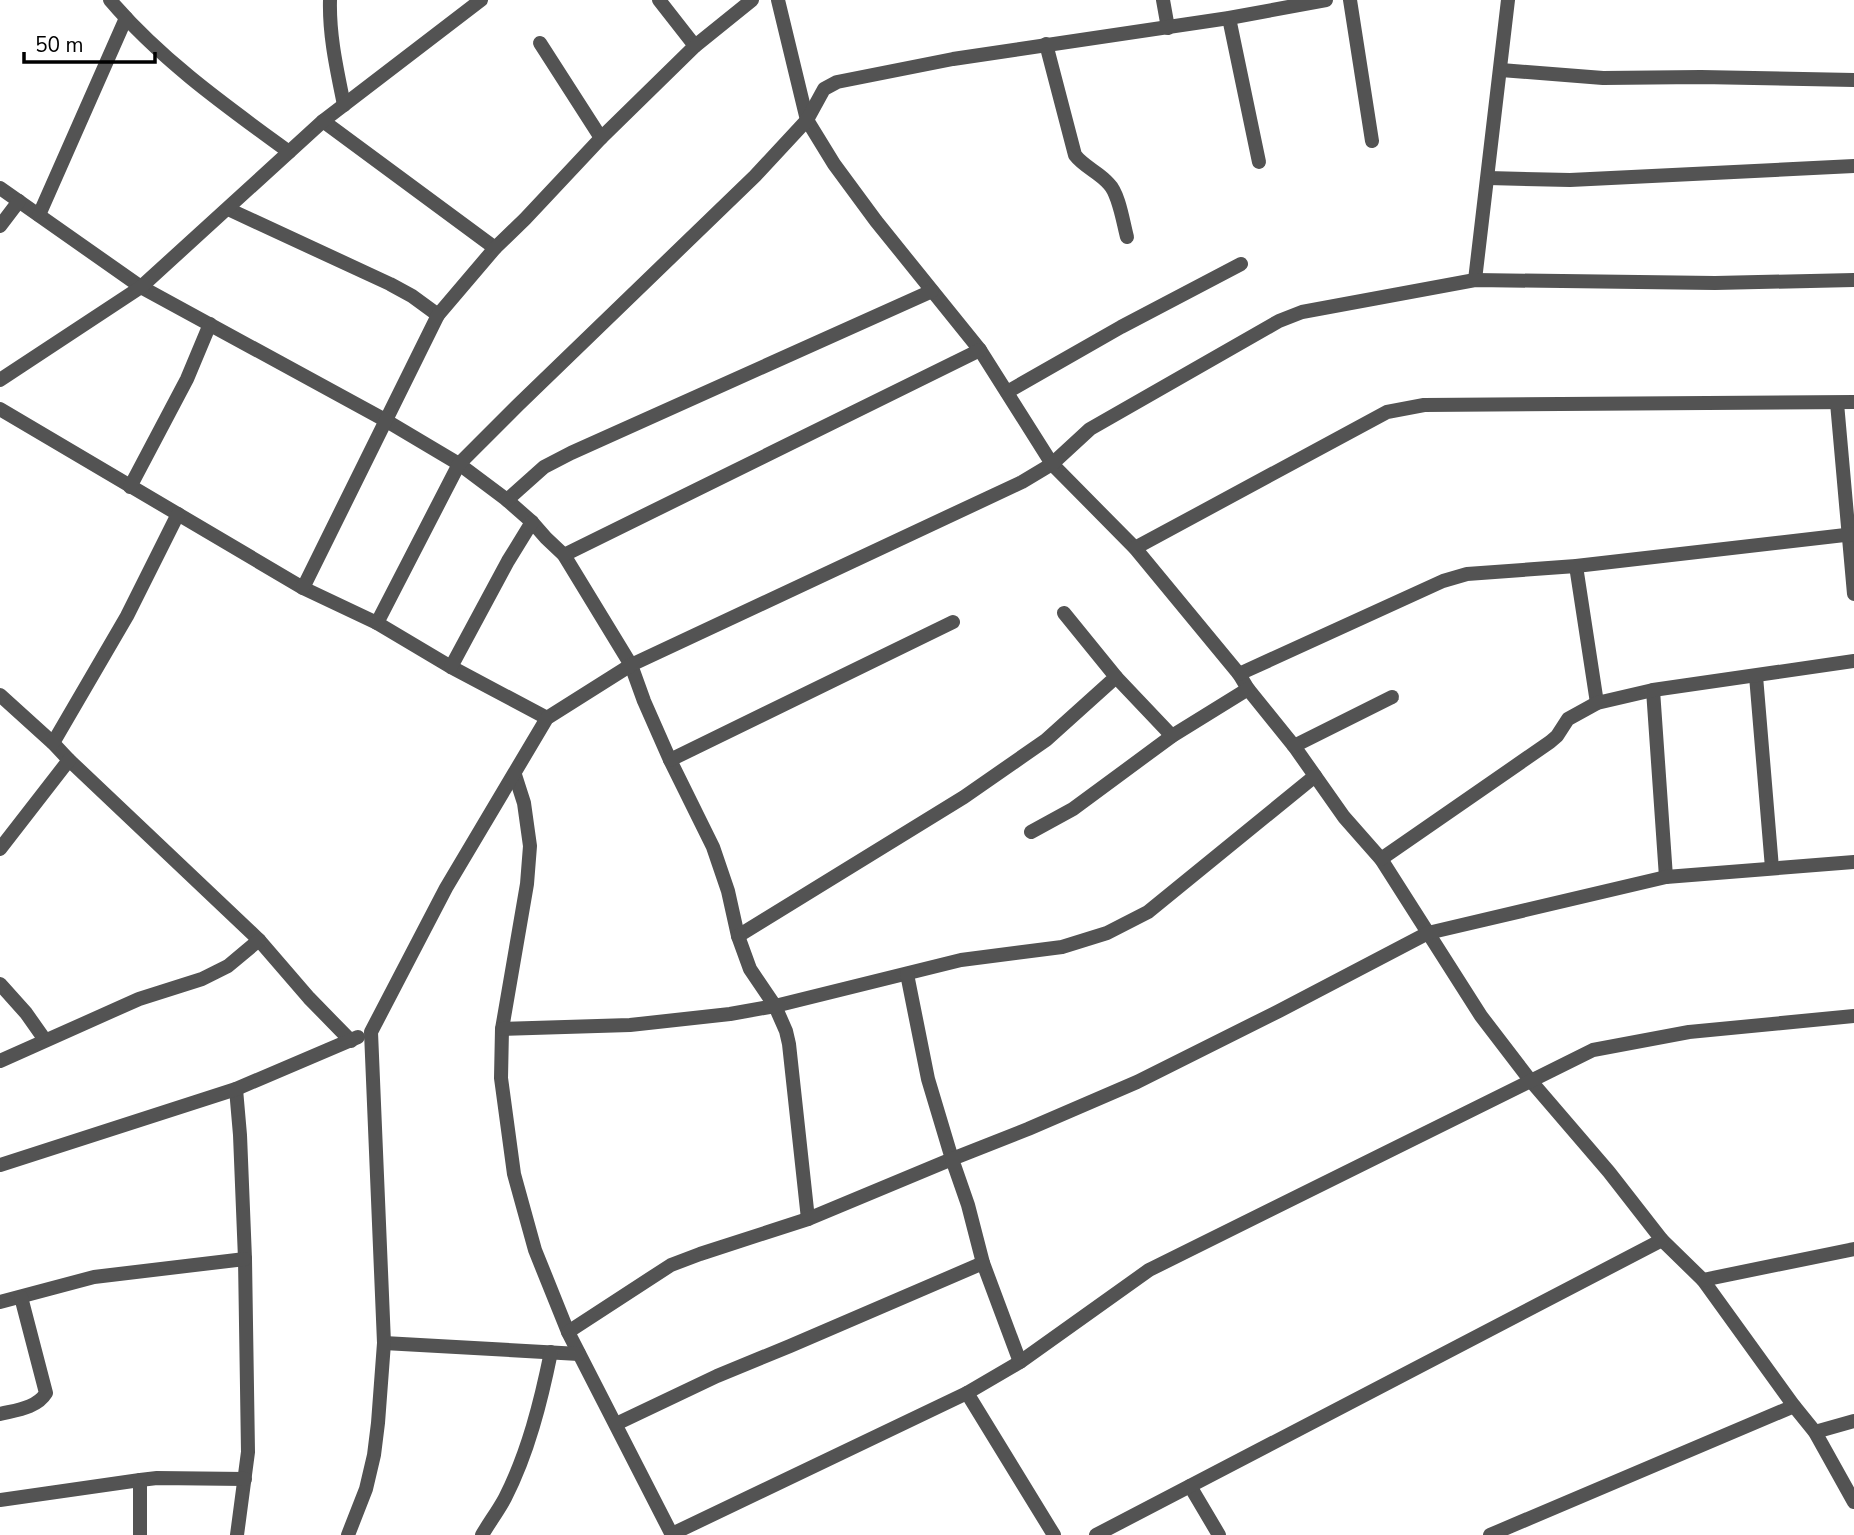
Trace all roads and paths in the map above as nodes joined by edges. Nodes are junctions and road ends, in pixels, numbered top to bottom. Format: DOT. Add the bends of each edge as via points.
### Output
graph roads {
  1 [pos="110,0"];
  2 [pos="330,0"];
  3 [pos="481,0"];
  4 [pos="659,0"];
  5 [pos="752,0"];
  6 [pos="778,0"];
  7 [pos="1163,0"];
  8 [pos="1326,0"];
  9 [pos="1350,0"];
  10 [pos="1508,0"];
  11 [pos="126,18"];
  12 [pos="1229,18"];
  13 [pos="1168,27"];
  14 [pos="540,43"];
  15 [pos="1046,44"];
  16 [pos="695,46"];
  17 [pos="1501,70"];
  18 [pos="1854,80"];
  19 [pos="344,105"];
  20 [pos="807,120"];
  21 [pos="323,121"];
  22 [pos="601,138"];
  23 [pos="1371,141"];
  24 [pos="289,152"];
  25 [pos="1259,162"];
  26 [pos="1854,166"];
  27 [pos="1488,178"];
  28 [pos="0,188"];
  29 [pos="19,201"];
  30 [pos="228,209"];
  31 [pos="39,215"];
  32 [pos="0,226"];
  33 [pos="1127,237"];
  34 [pos="495,248"];
  35 [pos="1241,264"];
  36 [pos="1475,280"];
  37 [pos="1854,280"];
  38 [pos="141,287"];
  39 [pos="932,291"];
  40 [pos="438,315"];
  41 [pos="210,324"];
  42 [pos="980,350"];
  43 [pos="0,380"];
  44 [pos="1007,392"];
  45 [pos="1854,402"];
  46 [pos="1837,403"];
  47 [pos="0,409"];
  48 [pos="385,420"];
  49 [pos="459,464"];
  50 [pos="1052,464"];
  51 [pos="130,487"];
  52 [pos="508,500"];
  53 [pos="178,514"];
  54 [pos="532,522"];
  55 [pos="1852,535"];
  56 [pos="1135,548"];
  57 [pos="564,555"];
  58 [pos="1576,566"];
  59 [pos="303,588"];
  60 [pos="1854,594"];
  61 [pos="1064,613"];
  62 [pos="953,622"];
  63 [pos="377,624"];
  64 [pos="1854,661"];
  65 [pos="631,665"];
  66 [pos="451,667"];
  67 [pos="1239,674"];
  68 [pos="1756,676"];
  69 [pos="1116,677"];
  70 [pos="1248,690"];
  71 [pos="1653,690"];
  72 [pos="0,695"];
  73 [pos="1392,697"];
  74 [pos="1597,703"];
  75 [pos="547,718"];
  76 [pos="1172,736"];
  77 [pos="53,743"];
  78 [pos="1294,746"];
  79 [pos="69,760"];
  80 [pos="670,760"];
  81 [pos="515,775"];
  82 [pos="1315,776"];
  83 [pos="1031,832"];
  84 [pos="0,849"];
  85 [pos="1381,859"];
  86 [pos="1854,862"];
  87 [pos="1772,868"];
  88 [pos="1666,877"];
  89 [pos="1428,933"];
  90 [pos="738,936"];
  91 [pos="259,940"];
  92 [pos="907,974"];
  93 [pos="0,984"];
  94 [pos="775,1006"];
  95 [pos="1854,1016"];
  96 [pos="502,1028"];
  97 [pos="371,1032"];
  98 [pos="45,1040"];
  99 [pos="351,1041"];
  100 [pos="0,1061"];
  101 [pos="1530,1080"];
  102 [pos="236,1089"];
  103 [pos="952,1159"];
  104 [pos="0,1165"];
  105 [pos="808,1219"];
  106 [pos="1662,1240"];
  107 [pos="1854,1249"];
  108 [pos="245,1259"];
  109 [pos="983,1263"];
  110 [pos="1703,1280"];
  111 [pos="21,1297"];
  112 [pos="0,1302"];
  113 [pos="568,1332"];
  114 [pos="384,1343"];
  115 [pos="551,1352"];
  116 [pos="579,1354"];
  117 [pos="1020,1362"];
  118 [pos="967,1392"];
  119 [pos="1794,1406"];
  120 [pos="0,1414"];
  121 [pos="1854,1421"];
  122 [pos="616,1424"];
  123 [pos="1815,1432"];
  124 [pos="245,1479"];
  125 [pos="140,1480"];
  126 [pos="1190,1486"];
  127 [pos="0,1500"];
  128 [pos="1854,1502"];
  129 [pos="672,1534"];
  130 [pos="140,1535"];
  131 [pos="237,1535"];
  132 [pos="348,1535"];
  133 [pos="482,1535"];
  134 [pos="1055,1535"];
  135 [pos="1096,1535"];
  136 [pos="1219,1535"];
  137 [pos="1490,1535"];
  1 -- 11 [label="street"];
  2 -- 19 [label="street" via="333,51"];
  3 -- 19 [label="street"];
  4 -- 16 [label="street"];
  5 -- 16 [label="street"];
  6 -- 20 [label="street"];
  7 -- 13 [label="street"];
  8 -- 12 [label="street"];
  9 -- 23 [label="street"];
  10 -- 17 [label="street"];
  11 -- 24 [label="street" via="202,87"];
  11 -- 31 [label="street"];
  12 -- 13 [label="street"];
  12 -- 25 [label="street"];
  13 -- 15 [label="street"];
  14 -- 22 [label="street"];
  15 -- 20 [label="street" via="837,82 824,89"];
  15 -- 33 [label="street" via="1075,155 1115,192"];
  16 -- 22 [label="street"];
  17 -- 18 [label="street" via="1603,78"];
  17 -- 27 [label="street"];
  19 -- 21 [label="street"];
  20 -- 39 [label="street" via="834,164"];
  20 -- 49 [label="street"];
  21 -- 24 [label="street"];
  21 -- 34 [label="street"];
  22 -- 34 [label="street"];
  24 -- 30 [label="street"];
  26 -- 27 [label="street" via="1570,180"];
  27 -- 36 [label="street"];
  28 -- 29 [label="street"];
  29 -- 31 [label="street"];
  29 -- 32 [label="street"];
  30 -- 38 [label="street"];
  30 -- 40 [label="street" via="390,284"];
  31 -- 38 [label="street"];
  34 -- 40 [label="street"];
  35 -- 44 [label="street"];
  36 -- 37 [label="street"];
  36 -- 50 [label="street" via="1302,312 1279,321 1090,429"];
  38 -- 41 [label="street"];
  38 -- 43 [label="street"];
  39 -- 42 [label="street"];
  39 -- 52 [label="street" via="571,453 544,467"];
  40 -- 48 [label="street"];
  41 -- 48 [label="street"];
  41 -- 51 [label="street" via="187,379"];
  42 -- 44 [label="street"];
  42 -- 57 [label="street"];
  44 -- 50 [label="street"];
  45 -- 46 [label="street"];
  46 -- 55 [label="street"];
  46 -- 56 [label="street" via="1424,405 1387,412"];
  47 -- 51 [label="street"];
  48 -- 49 [label="street"];
  48 -- 59 [label="street"];
  49 -- 52 [label="street"];
  49 -- 63 [label="street"];
  50 -- 56 [label="street"];
  50 -- 65 [label="street"];
  51 -- 53 [label="street"];
  52 -- 54 [label="street"];
  53 -- 59 [label="street"];
  53 -- 77 [label="street" via="127,616"];
  54 -- 57 [label="street"];
  54 -- 66 [label="street"];
  55 -- 58 [label="street"];
  55 -- 60 [label="street"];
  56 -- 67 [label="street"];
  57 -- 65 [label="street"];
  58 -- 67 [label="street" via="1466,574 1443,581"];
  58 -- 74 [label="street"];
  59 -- 63 [label="street"];
  61 -- 69 [label="street"];
  62 -- 80 [label="street"];
  63 -- 66 [label="street"];
  64 -- 68 [label="street"];
  65 -- 75 [label="street"];
  65 -- 80 [label="street"];
  66 -- 75 [label="street"];
  67 -- 70 [label="street"];
  68 -- 71 [label="street"];
  68 -- 87 [label="street"];
  69 -- 76 [label="street"];
  69 -- 90 [label="street" via="1046,740 964,797"];
  70 -- 76 [label="street"];
  70 -- 78 [label="street"];
  71 -- 74 [label="street"];
  71 -- 88 [label="street"];
  72 -- 77 [label="street"];
  73 -- 78 [label="street"];
  74 -- 85 [label="street" via="1568,719 1550,743"];
  75 -- 81 [label="street"];
  76 -- 83 [label="street" via="1073,809"];
  77 -- 79 [label="street"];
  78 -- 82 [label="street"];
  79 -- 84 [label="street"];
  79 -- 91 [label="street"];
  80 -- 90 [label="street" via="713,847"];
  81 -- 96 [label="street" via="530,846"];
  81 -- 97 [label="street" via="446,888"];
  82 -- 85 [label="street"];
  82 -- 92 [label="street" via="1148,912 1107,933 1062,947 961,960"];
  85 -- 89 [label="street"];
  86 -- 87 [label="street"];
  87 -- 88 [label="street"];
  88 -- 89 [label="street"];
  89 -- 101 [label="street" via="1481,1016"];
  89 -- 103 [label="street" via="1137,1082"];
  90 -- 94 [label="street" via="750,969"];
  91 -- 98 [label="street" via="228,966 202,979 139,999"];
  91 -- 99 [label="street"];
  92 -- 94 [label="street"];
  92 -- 103 [label="street" via="928,1080"];
  93 -- 98 [label="street"];
  94 -- 96 [label="street" via="630,1025"];
  94 -- 105 [label="street" via="789,1044"];
  95 -- 101 [label="street" via="1689,1032 1593,1050"];
  96 -- 113 [label="street" via="500,1078 514,1174 535,1250"];
  97 -- 99 [label="street"];
  97 -- 114 [label="street"];
  98 -- 100 [label="street"];
  99 -- 102 [label="street"];
  101 -- 106 [label="street"];
  101 -- 117 [label="street" via="1149,1270"];
  102 -- 104 [label="street"];
  102 -- 108 [label="street"];
  103 -- 105 [label="street"];
  103 -- 109 [label="street"];
  105 -- 113 [label="street" via="671,1265"];
  106 -- 110 [label="street"];
  106 -- 126 [label="street"];
  107 -- 110 [label="street"];
  108 -- 111 [label="street" via="94,1277"];
  108 -- 124 [label="street"];
  109 -- 117 [label="street"];
  109 -- 122 [label="street"];
  110 -- 119 [label="street"];
  111 -- 112 [label="street"];
  111 -- 120 [label="street" via="46,1393 37,1403"];
  113 -- 116 [label="street"];
  114 -- 115 [label="street"];
  114 -- 132 [label="street" via="374,1455"];
  115 -- 116 [label="street"];
  115 -- 133 [label="street" via="521,1461"];
  116 -- 122 [label="street"];
  117 -- 118 [label="street"];
  118 -- 129 [label="street"];
  118 -- 134 [label="street"];
  119 -- 123 [label="street"];
  119 -- 137 [label="street"];
  121 -- 123 [label="street"];
  122 -- 129 [label="street"];
  123 -- 128 [label="street"];
  124 -- 125 [label="street"];
  124 -- 131 [label="street"];
  125 -- 127 [label="street"];
  125 -- 130 [label="street"];
  126 -- 135 [label="street"];
  126 -- 136 [label="street"];
}
